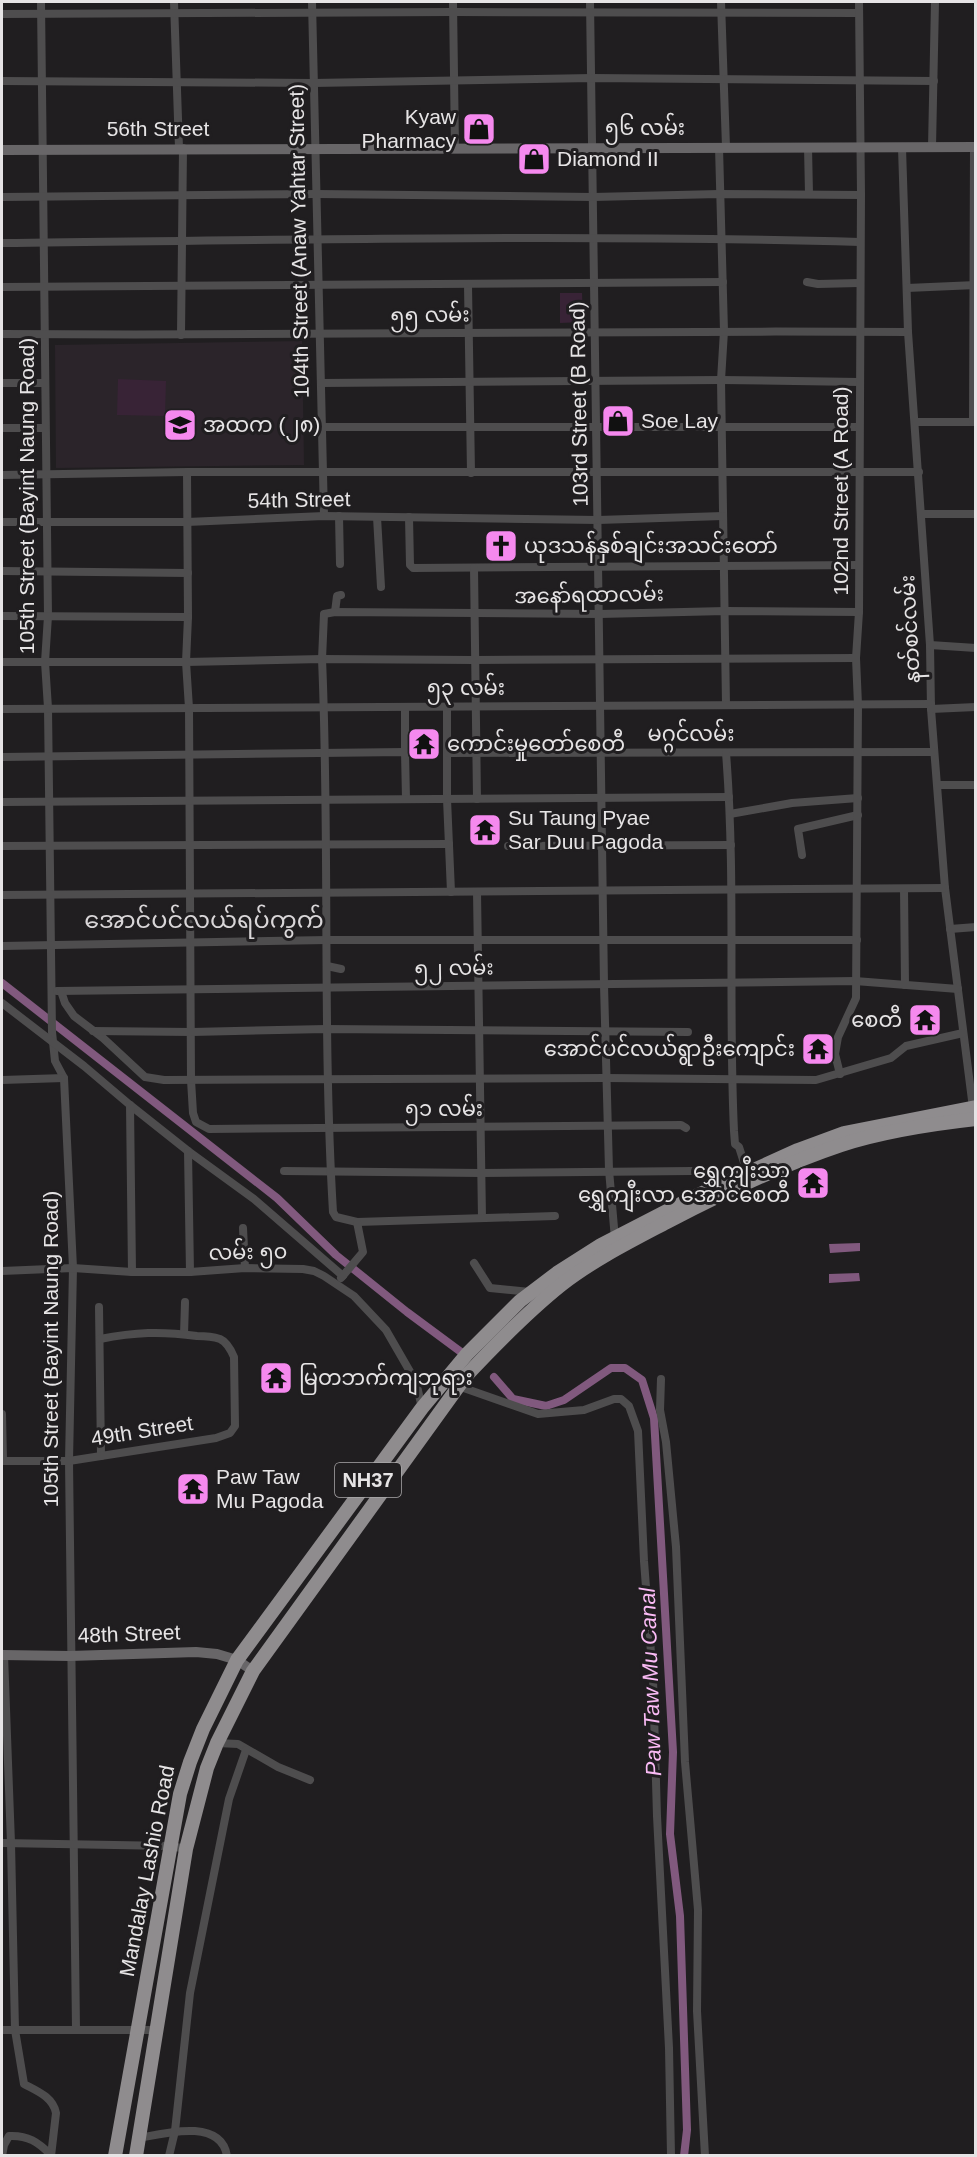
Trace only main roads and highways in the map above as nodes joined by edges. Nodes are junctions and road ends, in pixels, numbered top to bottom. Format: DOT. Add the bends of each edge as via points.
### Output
graph roads {
  1 [pos="974,1111"];
  2 [pos="617,1243"];
  3 [pos="452,1382"];
  4 [pos="210,1714"];
  5 [pos="226,1725"];
  6 [pos="178,1808"];
  7 [pos="196,1812"];
  8 [pos="147,1973"];
  9 [pos="166,1975"];
  10 [pos="115,2156"];
  11 [pos="136,2156"];
  1 -- 2 [label="highway, NH37" via="821,1152"];
  1 -- 2 [label="highway, Mandalay Lashio Road / NH37" via="844,1133 747,1172 654,1217"];
  2 -- 3 [label="highway, NH37" via="544,1299"];
  2 -- 3 [label="highway, Mandalay Lashio Road / NH37" via="557,1273 520,1301 467,1354"];
  3 -- 4 [label="highway, Mandalay Lashio Road / NH37" via="422,1408 237,1660"];
  3 -- 5 [label="highway, NH37" via="253,1671"];
  4 -- 5 [label="highway"];
  4 -- 6 [label="highway, Mandalay Lashio Road / NH37" via="190,1762"];
  5 -- 7 [label="highway, NH37" via="207,1768"];
  6 -- 7 [label="highway"];
  6 -- 8 [label="highway, Mandalay Lashio Road / NH37"];
  7 -- 9 [label="highway, NH37" via="186,1849"];
  8 -- 9 [label="highway"];
  8 -- 10 [label="highway, Mandalay Lashio Road / NH37"];
  9 -- 11 [label="highway, NH37"];
}
